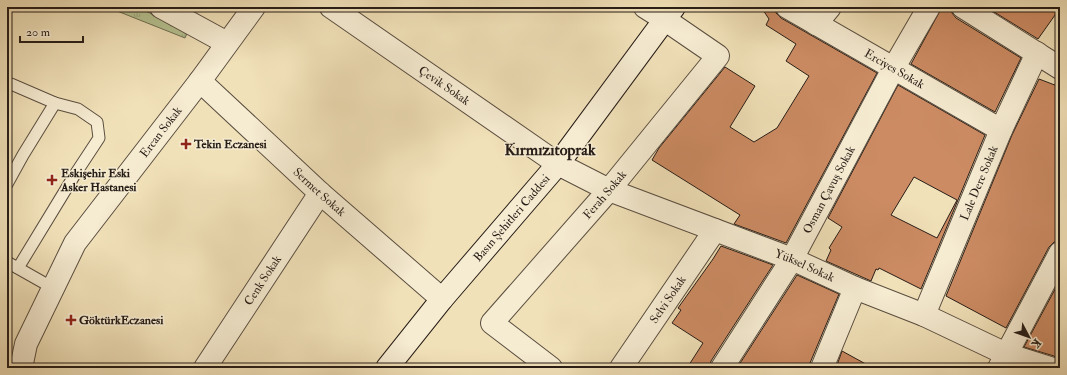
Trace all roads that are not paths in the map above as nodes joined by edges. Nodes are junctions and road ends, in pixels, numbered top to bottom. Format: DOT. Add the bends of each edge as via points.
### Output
graph roads {
  1 [pos="160,7"];
  2 [pos="254,7"];
  3 [pos="331,7"];
  4 [pos="645,7"];
  5 [pos="787,7"];
  6 [pos="830,7"];
  7 [pos="929,7"];
  8 [pos="963,7"];
  9 [pos="669,13"];
  10 [pos="816,24"];
  11 [pos="227,43"];
  12 [pos="1037,53"];
  13 [pos="893,68"];
  14 [pos="1060,68"];
  15 [pos="200,82"];
  16 [pos="11,84"];
  17 [pos="55,103"];
  18 [pos="1001,130"];
  19 [pos="558,164"];
  20 [pos="7,184"];
  21 [pos="608,190"];
  22 [pos="320,193"];
  23 [pos="715,230"];
  24 [pos="1060,253"];
  25 [pos="792,259"];
  26 [pos="7,262"];
  27 [pos="18,268"];
  28 [pos="53,288"];
  29 [pos="855,288"];
  30 [pos="442,299"];
  31 [pos="924,315"];
  32 [pos="1003,361"];
  33 [pos="21,368"];
  34 [pos="205,368"];
  35 [pos="386,368"];
  36 [pos="551,368"];
  37 [pos="621,368"];
  38 [pos="722,368"];
  39 [pos="822,368"];
  40 [pos="1050,368"];
  1 -- 11 [label="street"];
  2 -- 11 [label="street, Ercan Sokak"];
  3 -- 19 [label="street, Çevik Sokak"];
  4 -- 9 [label="street"];
  5 -- 10 [label="street, Erciyes Sokak"];
  6 -- 10 [label="street"];
  7 -- 13 [label="street, Osman Çavuş Sokak"];
  8 -- 12 [label="street"];
  9 -- 19 [label="street, Basın Şehitleri Caddesi"];
  9 -- 21 [label="street, Ferah Sokak" via="718,56"];
  10 -- 13 [label="street, Erciyes Sokak"];
  11 -- 15 [label="street, Ercan Sokak"];
  12 -- 14 [label="street"];
  12 -- 18 [label="street, Lale Dere Sokak"];
  13 -- 18 [label="street, Erciyes Sokak"];
  13 -- 25 [label="street, Osman Çavuş Sokak"];
  15 -- 22 [label="street, Sermet Sokak"];
  15 -- 28 [label="street, Ercan Sokak" via="75,243"];
  16 -- 17 [label="lane"];
  17 -- 20 [label="lane"];
  17 -- 27 [label="lane" via="78,109 97,122 99,138"];
  18 -- 31 [label="street, Lale Dere Sokak"];
  19 -- 21 [label="street, Yüksel Sokak"];
  19 -- 30 [label="street, Basın Şehitleri Caddesi"];
  21 -- 23 [label="street, Yüksel Sokak"];
  21 -- 36 [label="street, Ferah Sokak" via="492,323"];
  22 -- 30 [label="street, Sermet Sokak"];
  22 -- 34 [label="street, Cenk Sokak"];
  23 -- 25 [label="street, Yüksel Sokak"];
  23 -- 37 [label="street, Selvi Sokak"];
  24 -- 32 [label="street"];
  25 -- 29 [label="street, Yüksel Sokak"];
  25 -- 38 [label="street, Osman Çavuş Sokak"];
  26 -- 27 [label="lane"];
  27 -- 28 [label="lane"];
  28 -- 33 [label="street, Ercan Sokak" via="26,344"];
  29 -- 31 [label="street, Yüksel Sokak"];
  29 -- 39 [label="street"];
  30 -- 35 [label="street, Basın Şehitleri Caddesi"];
  31 -- 32 [label="street, Yüksel Sokak"];
  32 -- 40 [label="street, Yüksel Sokak"];
}
